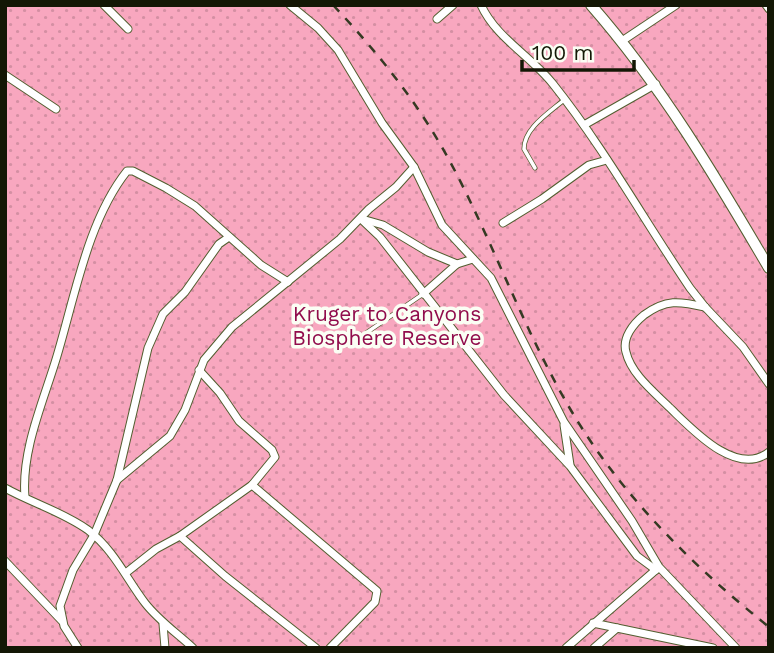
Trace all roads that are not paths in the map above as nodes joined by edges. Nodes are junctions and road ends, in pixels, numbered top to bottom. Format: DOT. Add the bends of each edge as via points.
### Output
graph roads {
  1 [pos="104,5"];
  2 [pos="290,5"];
  3 [pos="453,5"];
  4 [pos="481,5"];
  5 [pos="592,5"];
  6 [pos="676,5"];
  7 [pos="766,5"];
  8 [pos="769,9"];
  9 [pos="437,19"];
  10 [pos="128,29"];
  11 [pos="622,41"];
  12 [pos="5,75"];
  13 [pos="656,84"];
  14 [pos="565,99"];
  15 [pos="56,109"];
  16 [pos="584,125"];
  17 [pos="607,160"];
  18 [pos="414,167"];
  19 [pos="535,168"];
  20 [pos="362,219"];
  21 [pos="503,223"];
  22 [pos="229,237"];
  23 [pos="472,260"];
  24 [pos="457,264"];
  25 [pos="769,268"];
  26 [pos="288,282"];
  27 [pos="423,294"];
  28 [pos="705,307"];
  29 [pos="366,333"];
  30 [pos="199,370"];
  31 [pos="769,384"];
  32 [pos="564,422"];
  33 [pos="769,452"];
  34 [pos="570,466"];
  35 [pos="117,480"];
  36 [pos="252,485"];
  37 [pos="5,488"];
  38 [pos="25,497"];
  39 [pos="94,535"];
  40 [pos="180,536"];
  41 [pos="5,561"];
  42 [pos="657,569"];
  43 [pos="127,572"];
  44 [pos="62,621"];
  45 [pos="593,623"];
  46 [pos="163,624"];
  47 [pos="617,628"];
  48 [pos="78,648"];
  49 [pos="165,648"];
  50 [pos="193,648"];
  51 [pos="316,648"];
  52 [pos="330,648"];
  53 [pos="566,648"];
  54 [pos="594,648"];
  55 [pos="713,648"];
  56 [pos="736,648"];
  1 -- 10 [label="street"];
  2 -- 18 [label="street" via="334,45"];
  3 -- 9 [label="street"];
  4 -- 14 [label="street" via="502,34"];
  5 -- 11 [label="street"];
  6 -- 11 [label="street"];
  7 -- 8 [label="street"];
  11 -- 13 [label="street"];
  12 -- 15 [label="street"];
  13 -- 16 [label="street"];
  13 -- 25 [label="street"];
  14 -- 16 [label="street"];
  14 -- 19 [label="lane" via="525,137 523,148"];
  16 -- 17 [label="street"];
  17 -- 21 [label="street" via="589,164"];
  17 -- 28 [label="street"];
  18 -- 20 [label="street"];
  18 -- 23 [label="street" via="442,225"];
  20 -- 24 [label="street" via="383,225"];
  20 -- 26 [label="street"];
  20 -- 27 [label="street"];
  22 -- 26 [label="street"];
  22 -- 35 [label="street" via="159,320 139,380"];
  22 -- 38 [label="street" via="195,206 133,171 126,172 105,206 86,258 33,432"];
  23 -- 24 [label="street"];
  23 -- 32 [label="street" via="491,278"];
  24 -- 27 [label="street"];
  26 -- 30 [label="street" via="237,323"];
  27 -- 29 [label="lane"];
  27 -- 34 [label="street" via="504,395"];
  28 -- 31 [label="street"];
  28 -- 33 [label="street" via="668,302 646,314 632,326 625,342 629,360 638,375 705,441 744,459 754,460"];
  30 -- 35 [label="street" via="170,436"];
  30 -- 36 [label="street" via="242,425 274,453"];
  32 -- 34 [label="street"];
  32 -- 42 [label="street" via="632,521"];
  34 -- 42 [label="street" via="625,542"];
  35 -- 39 [label="street"];
  36 -- 40 [label="street"];
  36 -- 52 [label="street" via="377,591 375,602"];
  37 -- 38 [label="street"];
  38 -- 39 [label="street"];
  39 -- 43 [label="street"];
  39 -- 44 [label="street" via="71,575 60,607"];
  40 -- 43 [label="street"];
  40 -- 51 [label="street"];
  41 -- 44 [label="street"];
  42 -- 45 [label="street"];
  42 -- 56 [label="street"];
  43 -- 46 [label="street"];
  44 -- 48 [label="street"];
  45 -- 47 [label="street"];
  45 -- 53 [label="street"];
  46 -- 49 [label="street"];
  46 -- 50 [label="street"];
  47 -- 54 [label="street"];
  47 -- 55 [label="street"];
}
